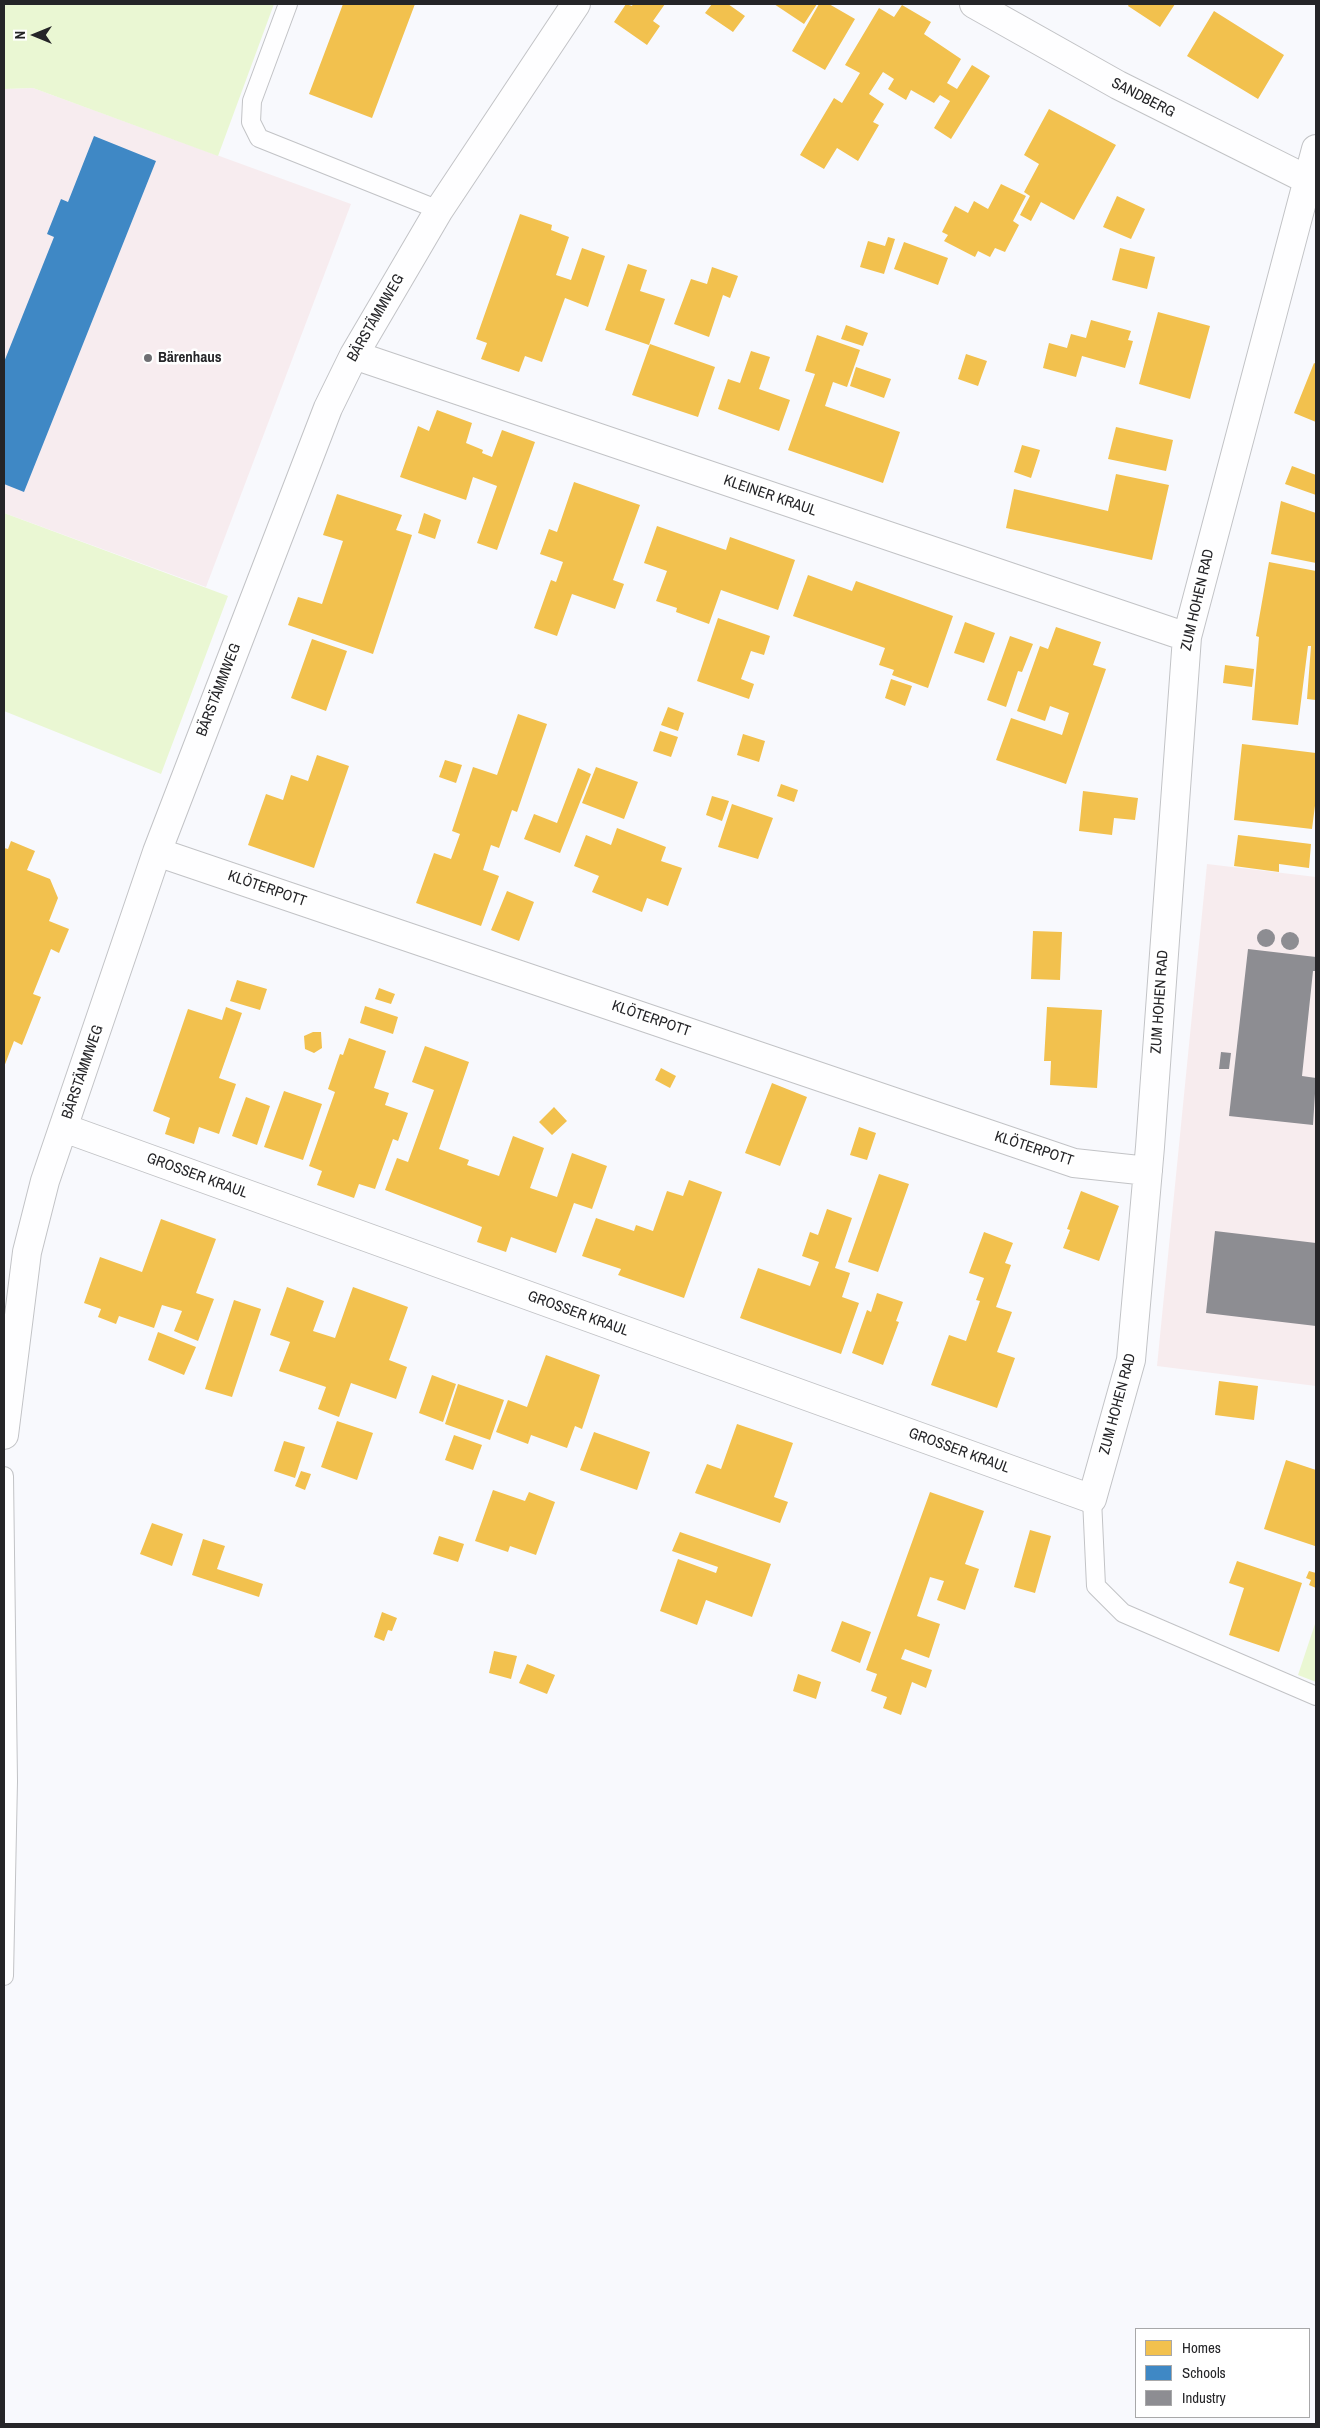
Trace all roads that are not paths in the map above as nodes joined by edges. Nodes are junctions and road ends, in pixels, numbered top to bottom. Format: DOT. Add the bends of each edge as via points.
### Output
graph roads {
  1 [pos="288,4"];
  2 [pos="576,4"];
  3 [pos="974,4"];
  4 [pos="1316,149"];
  5 [pos="1312,182"];
  6 [pos="439,210"];
  7 [pos="354,355"];
  8 [pos="1187,637"];
  9 [pos="157,852"];
  10 [pos="64,1128"];
  11 [pos="1148,1171"];
  12 [pos="4,1434"];
  13 [pos="4,1476"];
  14 [pos="1092,1499"];
  15 [pos="1316,1696"];
  16 [pos="4,1976"];
  1 -- 6 [label="lane" via="252,101 251,122 259,138"];
  2 -- 6 [label="street, BÄRSTÄMMWEG"];
  3 -- 5 [label="street, SANDBERG" via="1118,86"];
  4 -- 5 [label="street, ZUM HOHEN RAD"];
  5 -- 8 [label="street, ZUM HOHEN RAD"];
  6 -- 7 [label="street, BÄRSTÄMMWEG"];
  7 -- 8 [label="street, KLEINER KRAUL"];
  7 -- 9 [label="street, BÄRSTÄMMWEG" via="328,408"];
  8 -- 11 [label="street, ZUM HOHEN RAD"];
  9 -- 10 [label="street, BÄRSTÄMMWEG"];
  9 -- 11 [label="street, KLÖTERPOTT" via="1074,1163"];
  10 -- 12 [label="street, BÄRSTÄMMWEG" via="45,1181 27,1252"];
  10 -- 14 [label="street, GROSSER KRAUL"];
  11 -- 14 [label="street, ZUM HOHEN RAD" via="1131,1360"];
  13 -- 16 [label="lane" via="8,1781"];
  14 -- 15 [label="lane, ZUM HOHEN RAD" via="1096,1586 1123,1613"];
}
